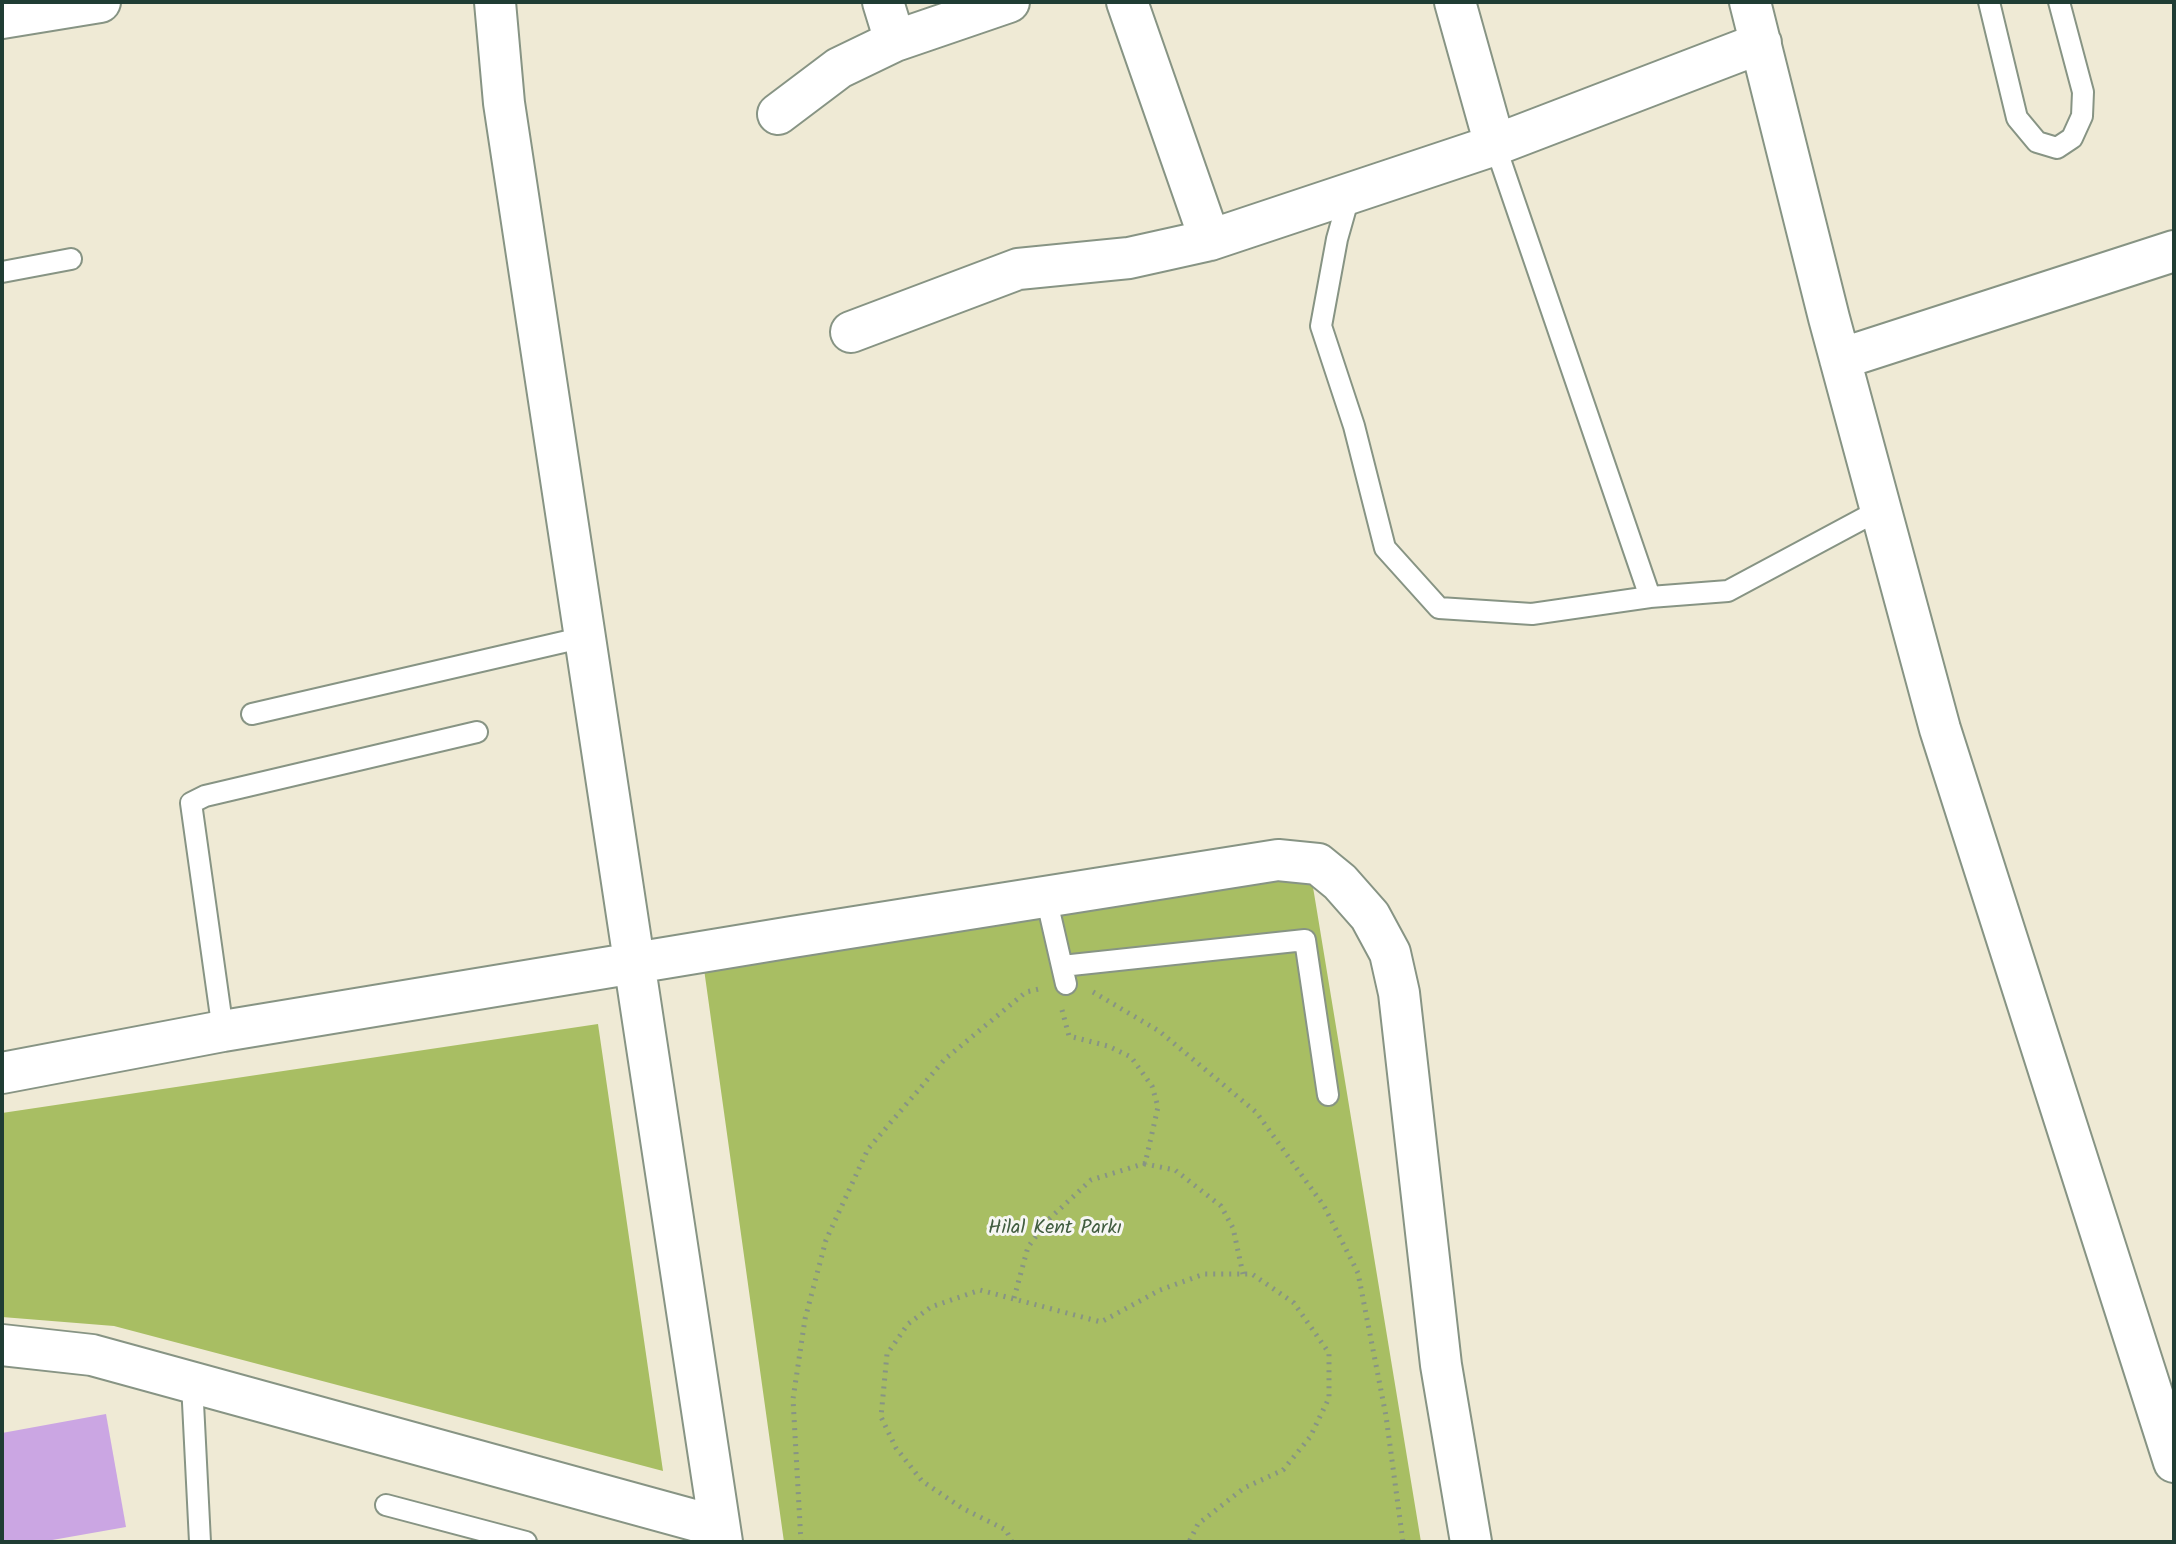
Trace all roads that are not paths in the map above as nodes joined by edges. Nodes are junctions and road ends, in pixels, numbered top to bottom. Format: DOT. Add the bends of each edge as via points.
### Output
graph roads {
  1 [pos="100,2"];
  2 [pos="495,2"];
  3 [pos="883,2"];
  4 [pos="1009,2"];
  5 [pos="1127,2"];
  6 [pos="1455,2"];
  7 [pos="1750,2"];
  8 [pos="1989,2"];
  9 [pos="2059,2"];
  10 [pos="2,18"];
  11 [pos="895,41"];
  12 [pos="1761,43"];
  13 [pos="778,114"];
  14 [pos="1495,145"];
  15 [pos="1350,193"];
  16 [pos="1210,240"];
  17 [pos="2174,251"];
  18 [pos="71,259"];
  19 [pos="2,272"];
  20 [pos="851,332"];
  21 [pos="1840,359"];
  22 [pos="1881,509"];
  23 [pos="1650,597"];
  24 [pos="585,637"];
  25 [pos="252,714"];
  26 [pos="477,732"];
  27 [pos="1046,897"];
  28 [pos="634,965"];
  29 [pos="223,1031"];
  30 [pos="2,1073"];
  31 [pos="1328,1095"];
  32 [pos="2,1345"];
  33 [pos="192,1383"];
  34 [pos="2174,1462"];
  35 [pos="386,1505"];
  36 [pos="721,1534"];
  37 [pos="470,1535"];
  38 [pos="200,1542"];
  39 [pos="526,1542"];
  40 [pos="1471,1542"];
  1 -- 10 [label="street"];
  2 -- 24 [label="street" via="504,103"];
  3 -- 11 [label="street"];
  4 -- 11 [label="street"];
  5 -- 16 [label="street"];
  6 -- 14 [label="street"];
  7 -- 12 [label="street"];
  8 -- 9 [label="lane" via="2017,118 2037,142 2057,148 2072,138 2082,116 2083,92"];
  11 -- 13 [label="street" via="839,68"];
  12 -- 14 [label="street"];
  12 -- 21 [label="street"];
  14 -- 15 [label="street"];
  14 -- 23 [label="lane"];
  15 -- 16 [label="street"];
  15 -- 23 [label="lane" via="1321,326 1354,426 1385,548 1439,608 1532,614"];
  16 -- 20 [label="street" via="1129,258 1018,269"];
  17 -- 21 [label="street"];
  18 -- 19 [label="lane"];
  21 -- 22 [label="street"];
  22 -- 23 [label="lane" via="1728,591"];
  22 -- 34 [label="street" via="1940,729"];
  24 -- 25 [label="lane"];
  24 -- 28 [label="street"];
  26 -- 29 [label="lane" via="191,803"];
  27 -- 28 [label="street"];
  27 -- 31 [label="lane" via="1061,978 1305,940"];
  27 -- 40 [label="street" via="1278,860 1318,864 1370,916 1390,953 1399,993 1441,1365"];
  28 -- 29 [label="street"];
  28 -- 36 [label="street"];
  29 -- 30 [label="street"];
  32 -- 33 [label="street" via="92,1355"];
  33 -- 36 [label="street"];
  33 -- 38 [label="lane"];
  35 -- 37 [label="lane"];
  37 -- 39 [label="lane"];
}
